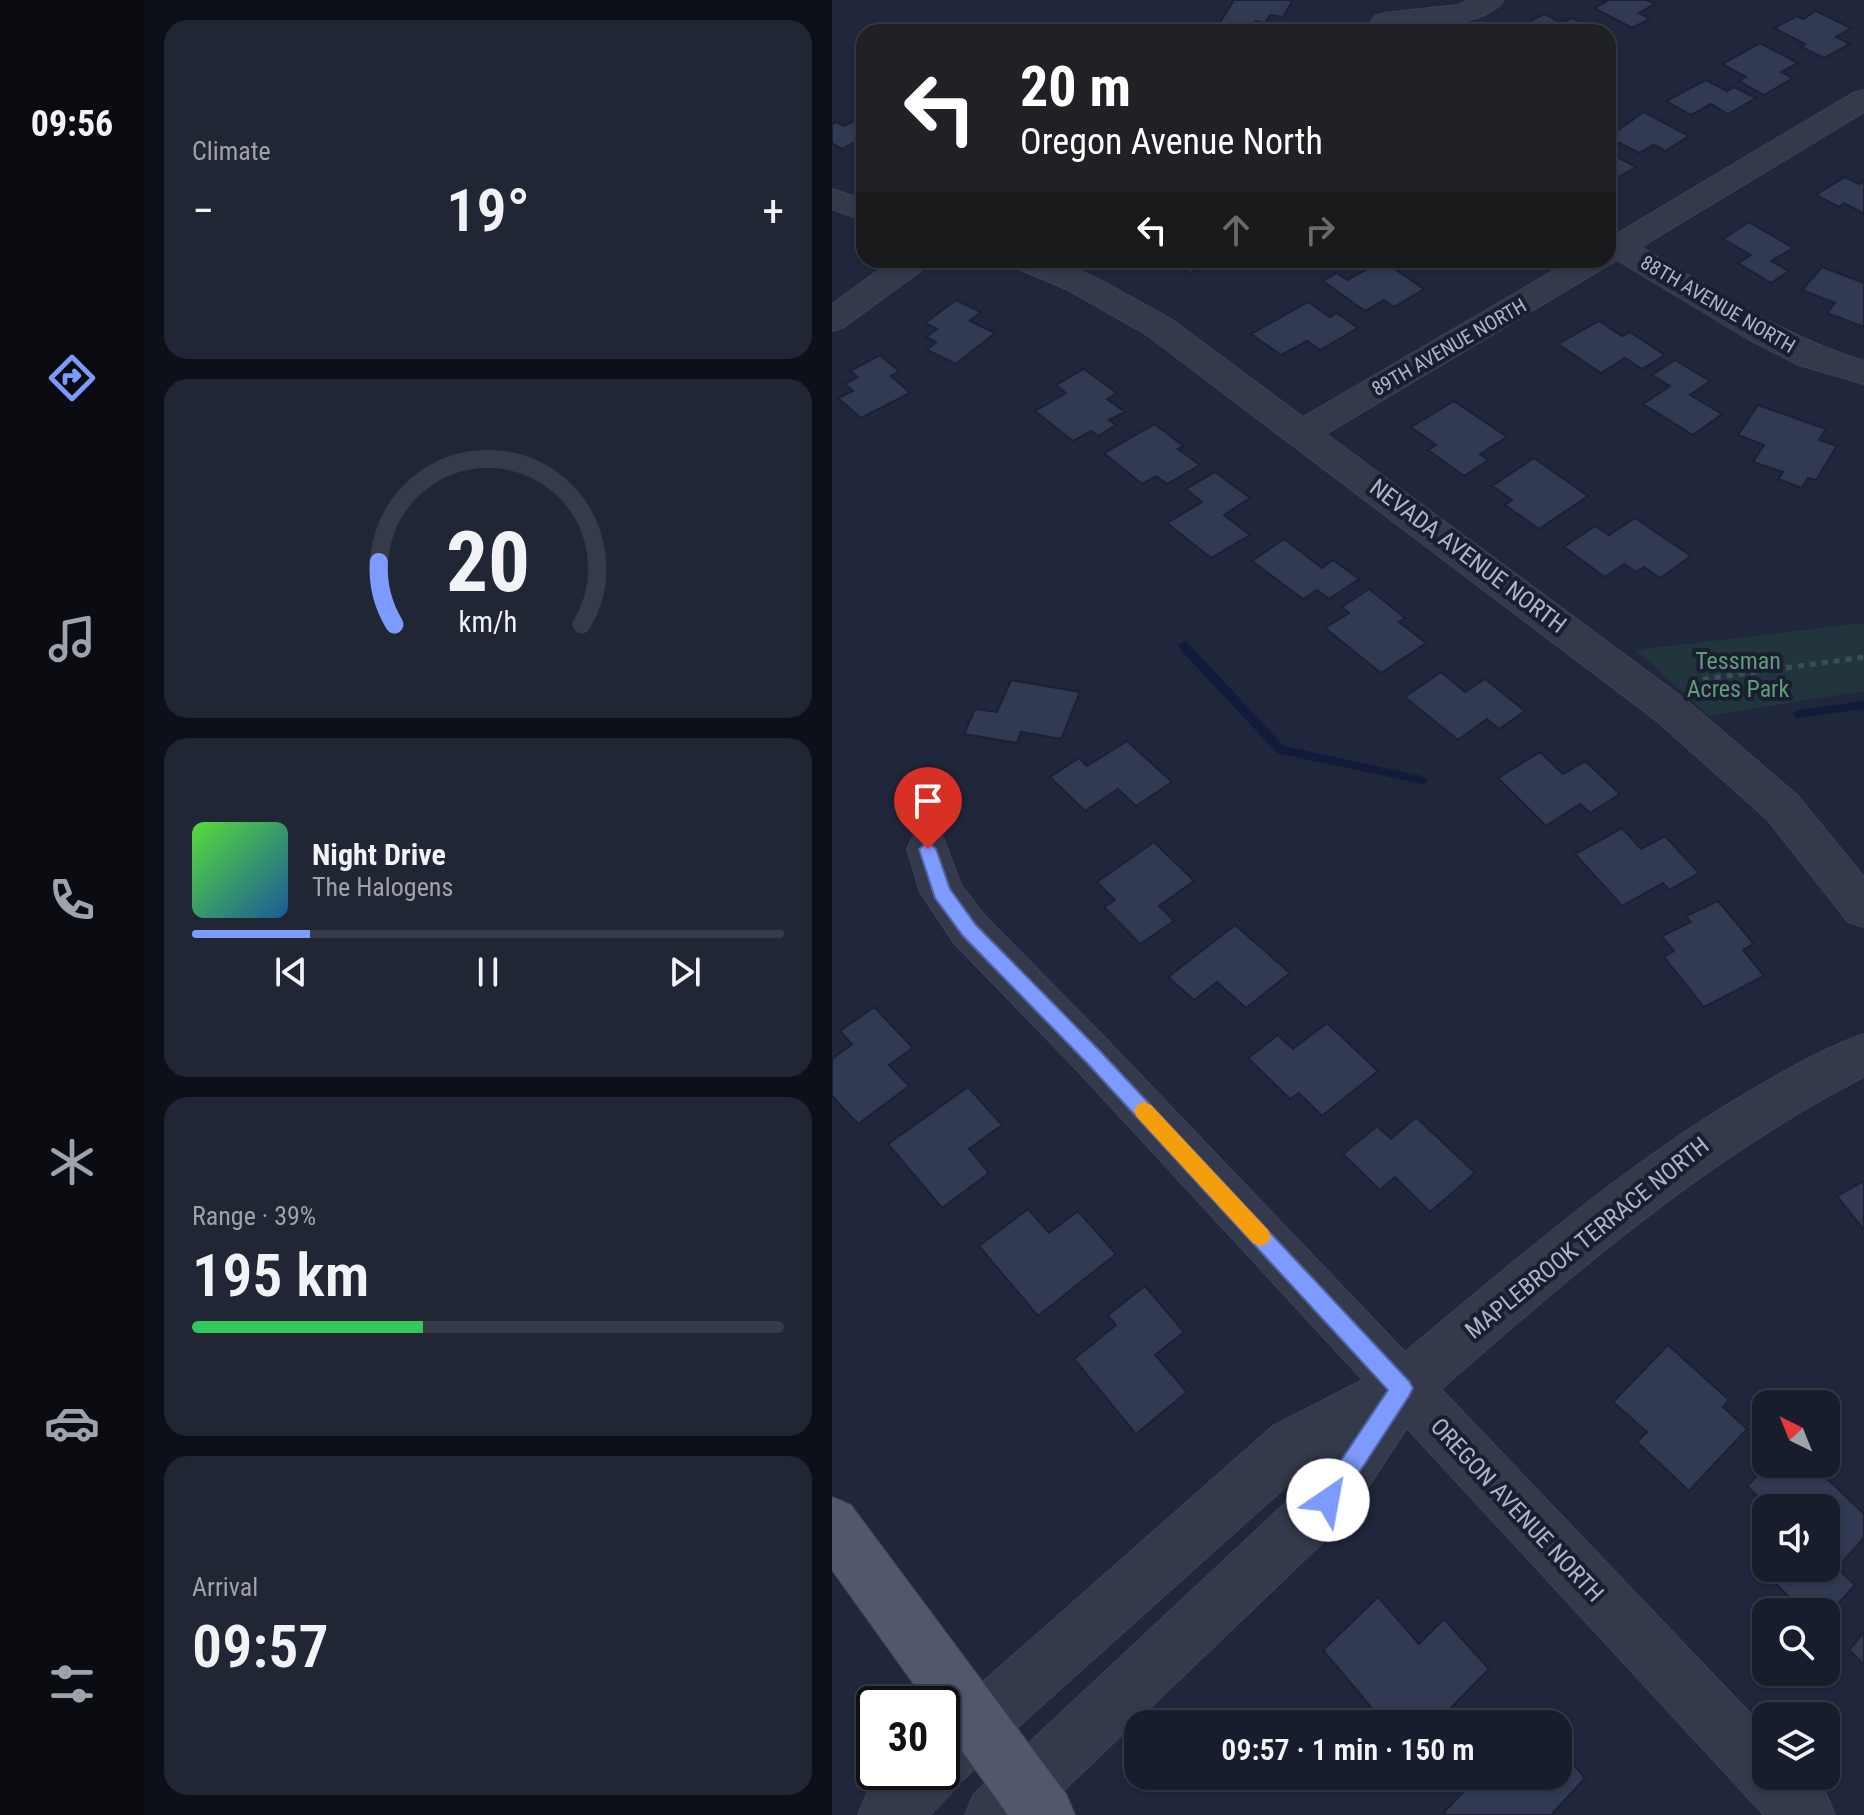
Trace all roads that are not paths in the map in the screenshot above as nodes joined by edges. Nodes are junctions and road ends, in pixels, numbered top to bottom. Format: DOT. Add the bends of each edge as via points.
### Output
graph roads {
  1 [pos="1490,0"];
  2 [pos="1385,22"];
  3 [pos="1864,99"];
  4 [pos="832,198"];
  5 [pos="856,208"];
  6 [pos="1616,248"];
  7 [pos="1616,258"];
  8 [pos="903,268"];
  9 [pos="1050,268"];
  10 [pos="1582,268"];
  11 [pos="832,320"];
  12 [pos="1864,373"];
  13 [pos="1302,433"];
  14 [pos="928,849"];
  15 [pos="1864,909"];
  16 [pos="1864,1054"];
  17 [pos="1402,1388"];
  18 [pos="832,1524"];
  19 [pos="928,1686"];
  20 [pos="960,1741"];
  21 [pos="1752,1759"];
  22 [pos="912,1790"];
  23 [pos="1781,1790"];
  24 [pos="1021,1805"];
  25 [pos="888,1815"];
  26 [pos="1805,1815"];
  1 -- 2 [label="street" via="1465,13"];
  3 -- 6 [label="street, 89TH AVENUE NORTH"];
  4 -- 5 [label="street"];
  7 -- 12 [label="street, 88TH AVENUE NORTH" via="1811,357"];
  8 -- 11 [label="street"];
  9 -- 13 [label="street, NEVADA AVENUE NORTH" via="1159,327"];
  10 -- 13 [label="street, 89TH AVENUE NORTH"];
  13 -- 15 [label="street, NEVADA AVENUE NORTH" via="1654,696 1782,807"];
  14 -- 17 [label="street, OREGON AVENUE NORTH" via="942,892 970,930"];
  16 -- 17 [label="street, MAPLEBROOK TERRACE NORTH" via="1698,1146"];
  17 -- 20 [label="street, MAPLEBROOK TERRACE NORTH" via="1292,1445"];
  17 -- 21 [label="street, OREGON AVENUE NORTH"];
  17 -- 24 [label="street, MAPLEBROOK TERRACE NORTH" via="1328,1500"];
  18 -- 19 [label="main road"];
  20 -- 24 [label="main road"];
  22 -- 25 [label="street"];
  23 -- 26 [label="street, OREGON AVENUE NORTH"];
}
